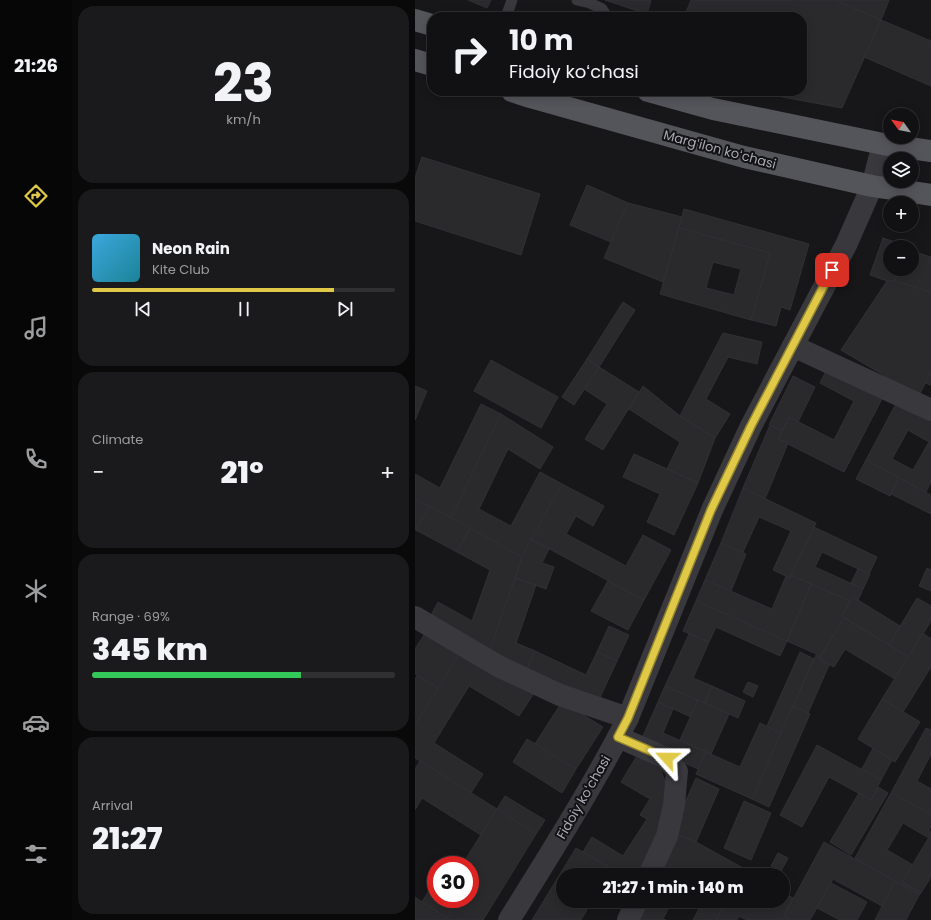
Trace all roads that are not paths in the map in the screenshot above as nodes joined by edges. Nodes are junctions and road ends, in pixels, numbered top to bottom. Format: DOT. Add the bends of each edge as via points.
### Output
graph roads {
  1 [pos="512,0"];
  2 [pos="577,0"];
  3 [pos="508,12"];
  4 [pos="604,12"];
  5 [pos="415,20"];
  6 [pos="427,24"];
  7 [pos="415,60"];
  8 [pos="427,64"];
  9 [pos="528,96"];
  10 [pos="665,96"];
  11 [pos="883,144"];
  12 [pos="931,151"];
  13 [pos="872,186"];
  14 [pos="931,195"];
  15 [pos="793,346"];
  16 [pos="931,410"];
  17 [pos="415,617"];
  18 [pos="623,727"];
  19 [pos="652,868"];
  20 [pos="634,908"];
  21 [pos="509,920"];
  22 [pos="629,920"];
  1 -- 3 [label="lane"];
  2 -- 4 [label="lane" via="590,3"];
  5 -- 6 [label="main road"];
  7 -- 8 [label="main road"];
  9 -- 13 [label="main road, Margʻilon koʻchasi" via="744,157"];
  10 -- 11 [label="main road" via="713,110"];
  11 -- 12 [label="main road"];
  11 -- 13 [label="street, Fidoiy koʻchasi"];
  13 -- 14 [label="main road, Margʻilon koʻchasi"];
  13 -- 15 [label="street, Fidoiy koʻchasi" via="846,245"];
  15 -- 16 [label="street"];
  15 -- 18 [label="street, Fidoiy koʻchasi" via="711,510"];
  17 -- 18 [label="street" via="498,666"];
  18 -- 19 [label="street" via="667,758 677,772 674,805 667,836"];
  18 -- 21 [label="street, Fidoiy koʻchasi" via="568,825"];
  20 -- 22 [label="street"];
}
